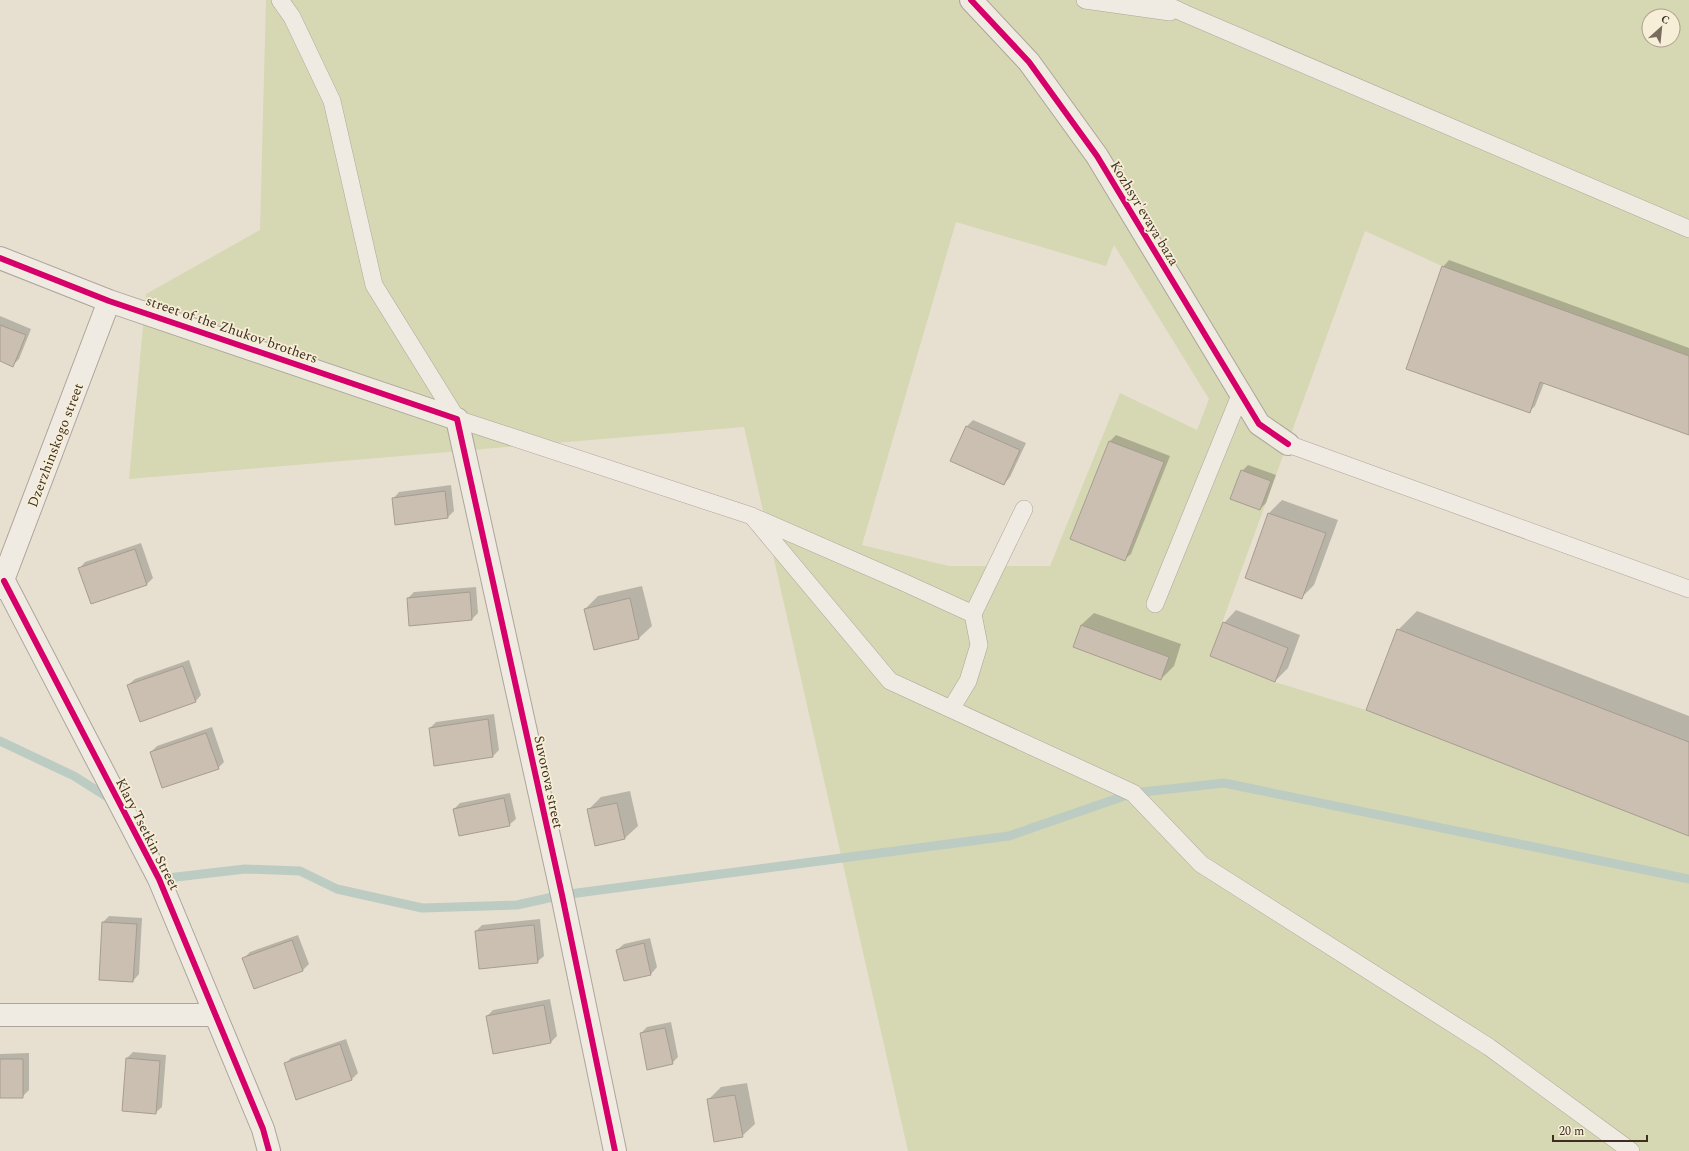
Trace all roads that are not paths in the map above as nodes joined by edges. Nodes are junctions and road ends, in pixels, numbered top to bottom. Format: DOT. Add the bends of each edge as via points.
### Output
graph roads {
  1 [pos="280,0"];
  2 [pos="971,0"];
  3 [pos="1085,0"];
  4 [pos="1156,0"];
  5 [pos="1186,14"];
  6 [pos="1689,229"];
  7 [pos="0,258"];
  8 [pos="109,301"];
  9 [pos="1241,393"];
  10 [pos="457,419"];
  11 [pos="1288,444"];
  12 [pos="1024,509"];
  13 [pos="752,516"];
  14 [pos="2,584"];
  15 [pos="1689,589"];
  16 [pos="1155,604"];
  17 [pos="973,614"];
  18 [pos="951,709"];
  19 [pos="0,1015"];
  20 [pos="214,1015"];
  21 [pos="269,1151"];
  22 [pos="615,1151"];
  23 [pos="1631,1151"];
  1 -- 10 [label="lane" via="292,17 332,101 374,285"];
  2 -- 9 [label="street, Kozhsyr'evaya baza" via="1029,62 1097,156"];
  3 -- 5 [label="lane"];
  4 -- 5 [label="lane"];
  5 -- 6 [label="lane"];
  7 -- 8 [label="street, street of the Zhukov brothers"];
  8 -- 10 [label="street, street of the Zhukov brothers"];
  8 -- 14 [label="street, Dzerzhinskogo street"];
  9 -- 11 [label="street, Kozhsyr'evaya baza" via="1259,424"];
  9 -- 16 [label="lane"];
  10 -- 13 [label="lane"];
  10 -- 22 [label="street, Suvorova street"];
  11 -- 15 [label="lane"];
  12 -- 17 [label="lane"];
  13 -- 17 [label="lane"];
  13 -- 18 [label="lane" via="890,681"];
  14 -- 20 [label="street, Klary Tsetkin Street" via="159,879"];
  17 -- 18 [label="lane" via="979,645 968,681"];
  18 -- 23 [label="lane" via="1133,793 1201,864 1490,1047"];
  19 -- 20 [label="street"];
  20 -- 21 [label="street, Klary Tsetkin Street"];
}
